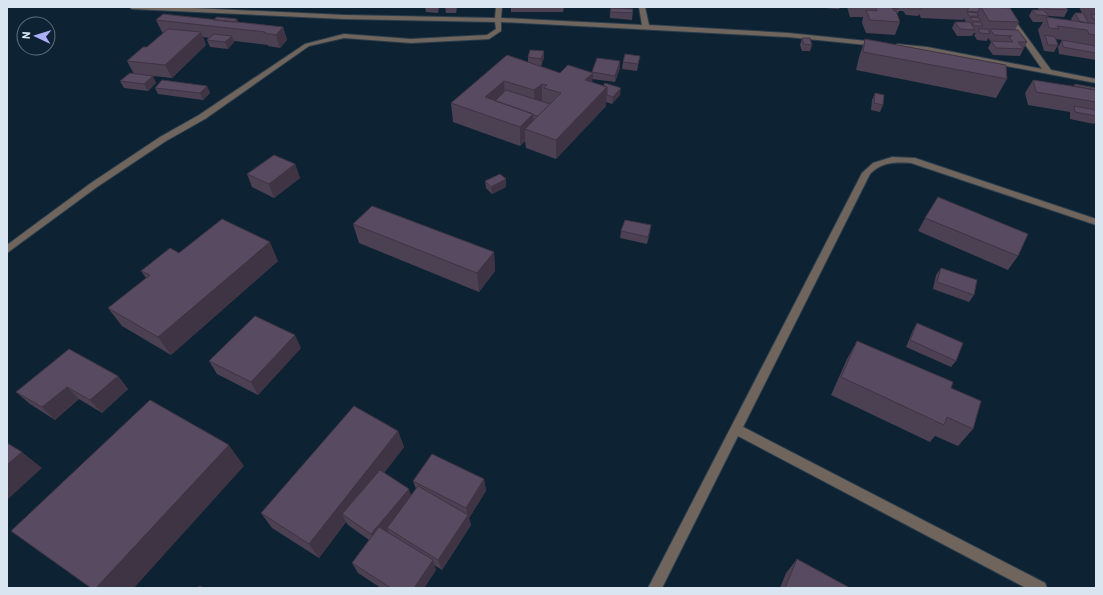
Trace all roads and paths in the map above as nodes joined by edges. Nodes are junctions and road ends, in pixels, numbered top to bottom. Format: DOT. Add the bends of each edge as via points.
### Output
graph roads {
  1 [pos="132,7"];
  2 [pos="499,7"];
  3 [pos="642,7"];
  4 [pos="1002,7"];
  5 [pos="204,9"];
  6 [pos="498,20"];
  7 [pos="646,27"];
  8 [pos="1049,73"];
  9 [pos="1096,81"];
  10 [pos="1096,222"];
  11 [pos="7,250"];
  12 [pos="736,429"];
  13 [pos="655,588"];
  14 [pos="1040,588"];
  1 -- 5 [label="street"];
  2 -- 6 [label="street"];
  3 -- 7 [label="street"];
  4 -- 8 [label="street"];
  5 -- 6 [label="street"];
  6 -- 7 [label="street"];
  6 -- 11 [label="street" via="499,30 489,37 411,41 344,36 307,45 202,117 163,139 94,185"];
  7 -- 8 [label="street" via="788,35 927,49"];
  8 -- 9 [label="street"];
  10 -- 12 [label="street" via="912,160 896,159 874,165 866,173"];
  12 -- 13 [label="street"];
  12 -- 14 [label="street"];
}
